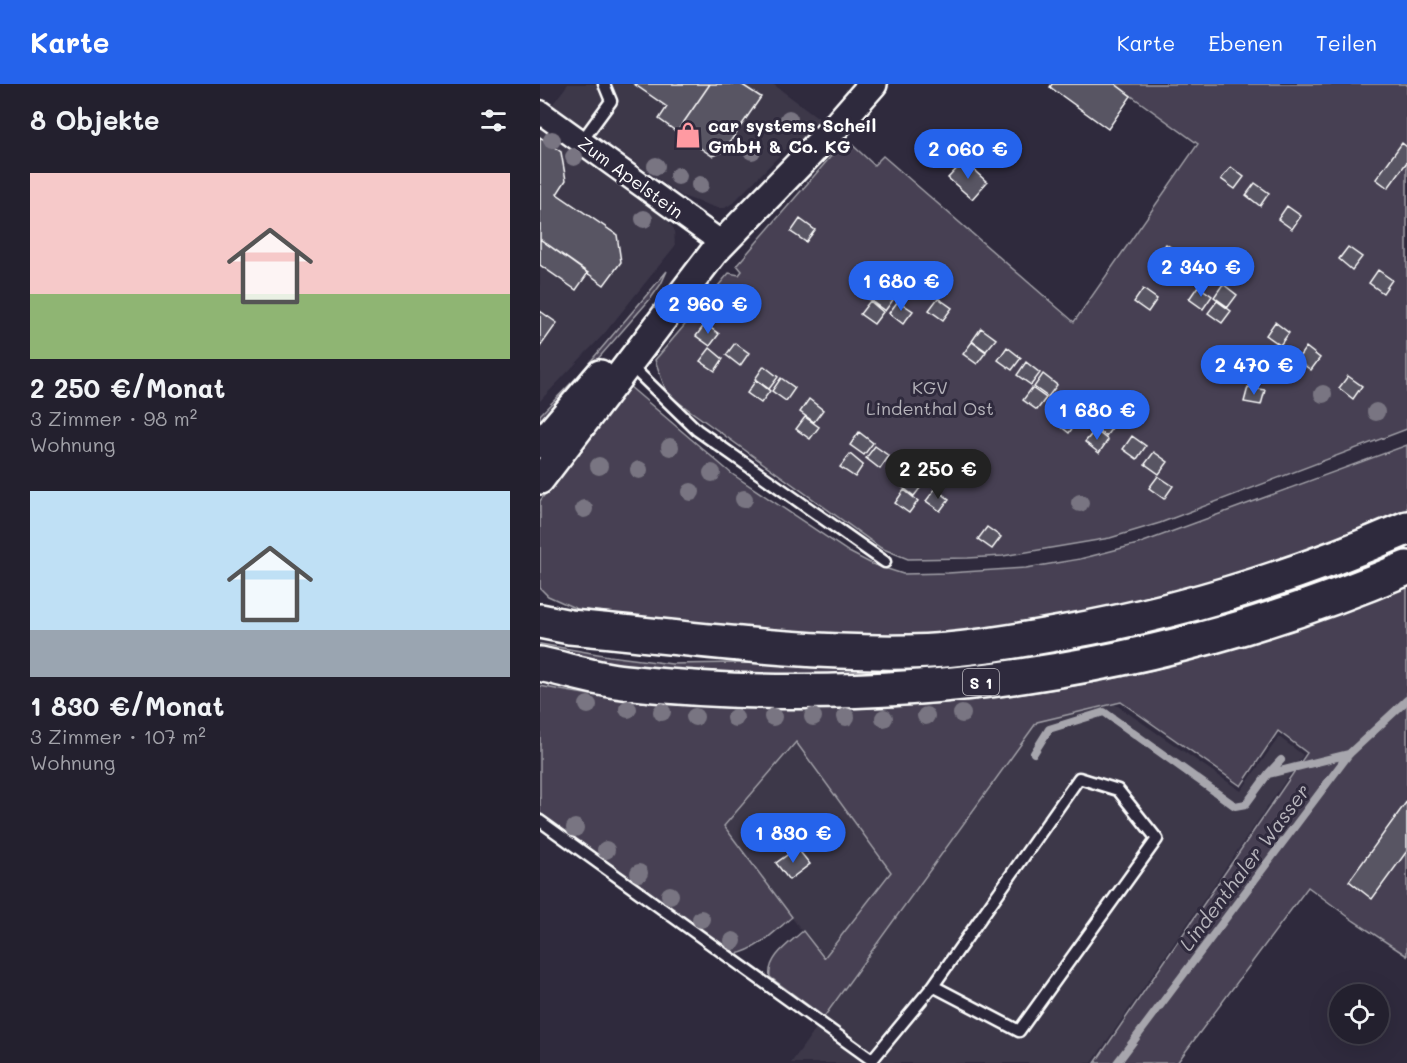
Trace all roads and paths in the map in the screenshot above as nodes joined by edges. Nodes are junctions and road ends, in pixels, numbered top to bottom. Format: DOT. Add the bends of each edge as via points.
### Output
graph roads {
  1 [pos="604,84"];
  2 [pos="873,84"];
  3 [pos="540,112"];
  4 [pos="581,142"];
  5 [pos="722,243"];
  6 [pos="703,265"];
  7 [pos="629,364"];
  8 [pos="540,444"];
  9 [pos="540,480"];
  10 [pos="1407,528"];
  11 [pos="885,562"];
  12 [pos="1407,568"];
  13 [pos="540,601"];
  14 [pos="555,624"];
  15 [pos="540,664"];
  16 [pos="540,821"];
  17 [pos="933,986"];
  1 -- 4 [label="lane" via="611,101"];
  2 -- 5 [label="street"];
  3 -- 4 [label="street, Zum Apelstein"];
  4 -- 5 [label="street, Zum Apelstein"];
  5 -- 6 [label="street"];
  6 -- 7 [label="street"];
  6 -- 8 [label="street" via="657,306"];
  7 -- 9 [label="street"];
  7 -- 11 [label="lane" via="697,430"];
  10 -- 14 [label="main road, S 1" via="1308,568 1196,604 1106,626 1008,643 910,652 843,650"];
  12 -- 15 [label="main road, S 1" via="1311,605 1205,639 1012,679 911,688 740,690 622,682"];
  13 -- 14 [label="street"];
  16 -- 17 [label="lane" via="872,1060"];
  17 -- 17 [label="lane" via="1078,778 1118,790 1156,838 1019,1031"];
}
